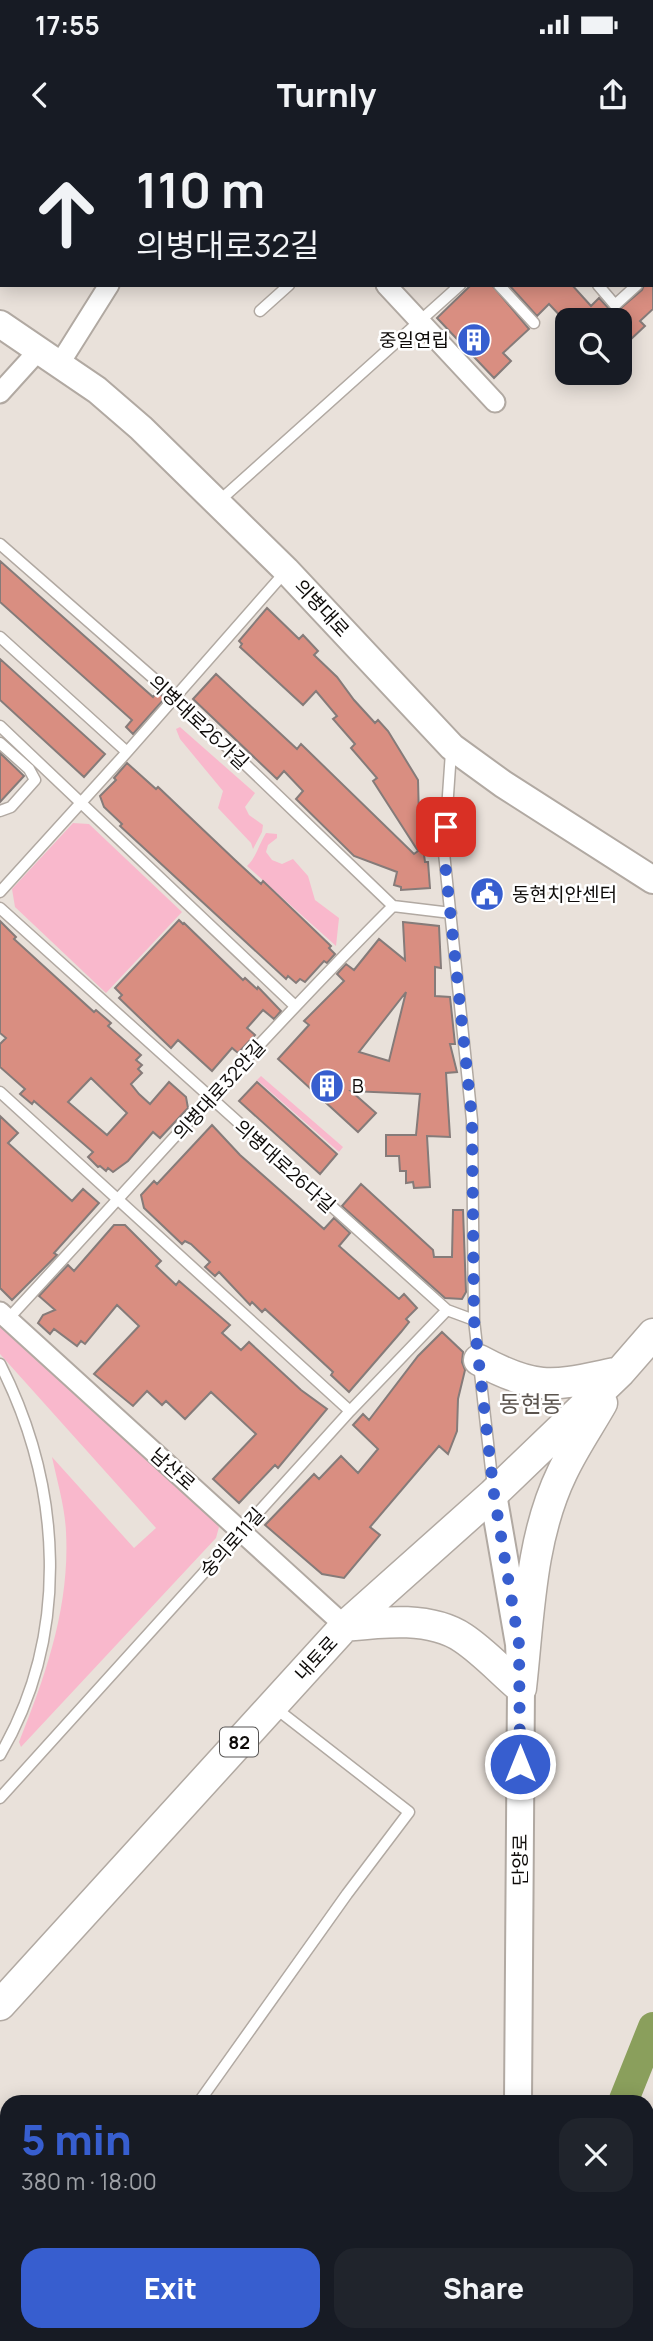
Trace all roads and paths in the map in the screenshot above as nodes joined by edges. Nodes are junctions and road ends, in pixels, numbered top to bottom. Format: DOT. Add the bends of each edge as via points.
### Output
graph roads {
  1 [pos="107,287"];
  2 [pos="287,287"];
  3 [pos="388,287"];
  4 [pos="458,287"];
  5 [pos="501,287"];
  6 [pos="600,287"];
  7 [pos="635,287"];
  8 [pos="260,311"];
  9 [pos="420,323"];
  10 [pos="534,323"];
  11 [pos="0,324"];
  12 [pos="49,357"];
  13 [pos="0,393"];
  14 [pos="495,402"];
  15 [pos="217,503"];
  16 [pos="0,544"];
  17 [pos="286,570"];
  18 [pos="0,637"];
  19 [pos="176,698"];
  20 [pos="0,726"];
  21 [pos="0,743"];
  22 [pos="452,747"];
  23 [pos="127,752"];
  24 [pos="81,804"];
  25 [pos="0,811"];
  26 [pos="653,880"];
  27 [pos="0,892"];
  28 [pos="393,906"];
  29 [pos="0,908"];
  30 [pos="451,913"];
  31 [pos="294,1004"];
  32 [pos="0,1092"];
  33 [pos="211,1099"];
  34 [pos="119,1200"];
  35 [pos="447,1310"];
  36 [pos="4,1316"];
  37 [pos="474,1320"];
  38 [pos="653,1334"];
  39 [pos="479,1360"];
  40 [pos="0,1364"];
  41 [pos="620,1373"];
  42 [pos="350,1411"];
  43 [pos="494,1494"];
  44 [pos="242,1532"];
  45 [pos="345,1626"];
  46 [pos="521,1688"];
  47 [pos="272,1705"];
  48 [pos="0,1755"];
  49 [pos="0,1798"];
  50 [pos="0,2005"];
  51 [pos="204,2095"];
  52 [pos="518,2095"];
  1 -- 12 [label="street"];
  2 -- 8 [label="lane"];
  3 -- 9 [label="street"];
  4 -- 9 [label="lane"];
  5 -- 10 [label="lane"];
  6 -- 7 [label="lane" via="615,305"];
  9 -- 14 [label="street"];
  9 -- 15 [label="lane"];
  11 -- 12 [label="street, 의병대로"];
  12 -- 13 [label="street"];
  12 -- 15 [label="street, 의병대로" via="141,428"];
  15 -- 17 [label="street, 의병대로"];
  16 -- 19 [label="lane, 의병대로26가길"];
  17 -- 19 [label="lane"];
  17 -- 22 [label="street, 의병대로"];
  18 -- 23 [label="lane"];
  19 -- 23 [label="lane"];
  19 -- 28 [label="lane, 의병대로26가길"];
  20 -- 24 [label="lane"];
  21 -- 25 [label="lane" via="35,780 11,807"];
  22 -- 26 [label="street, 의병대로"];
  22 -- 30 [label="lane" via="444,853"];
  23 -- 24 [label="lane"];
  24 -- 27 [label="lane"];
  24 -- 31 [label="lane"];
  28 -- 30 [label="lane"];
  28 -- 31 [label="lane, 의병대로32안길"];
  29 -- 33 [label="lane, 의병대로26다길"];
  30 -- 37 [label="lane" via="472,1119"];
  31 -- 33 [label="lane, 의병대로32안길"];
  32 -- 34 [label="lane"];
  33 -- 34 [label="lane, 의병대로32안길"];
  33 -- 35 [label="lane, 의병대로26다길"];
  34 -- 36 [label="lane, 의병대로32안길"];
  34 -- 42 [label="lane"];
  35 -- 37 [label="lane"];
  35 -- 42 [label="lane, 숭의로11길"];
  36 -- 44 [label="street, 남산로"];
  37 -- 39 [label="lane"];
  38 -- 41 [label="main road, 내토로 / 82"];
  39 -- 41 [label="main road" via="535,1384 555,1385"];
  39 -- 43 [label="lane"];
  40 -- 48 [label="lane" via="36,1455 51,1547 51,1586 30,1694"];
  41 -- 43 [label="main road, 내토로 / 82"];
  41 -- 46 [label="main road" via="561,1474 543,1525"];
  42 -- 44 [label="lane, 숭의로11길"];
  43 -- 45 [label="main road, 내토로 / 82"];
  43 -- 46 [label="street, 단양로" via="519,1644"];
  44 -- 45 [label="street, 남산로"];
  44 -- 49 [label="lane, 숭의로11길"];
  45 -- 46 [label="main road" via="386,1622 449,1630"];
  45 -- 47 [label="main road, 내토로 / 82"];
  46 -- 52 [label="street, 단양로"];
  47 -- 50 [label="main road, 내토로 / 82"];
  47 -- 51 [label="lane" via="409,1812"];
}
